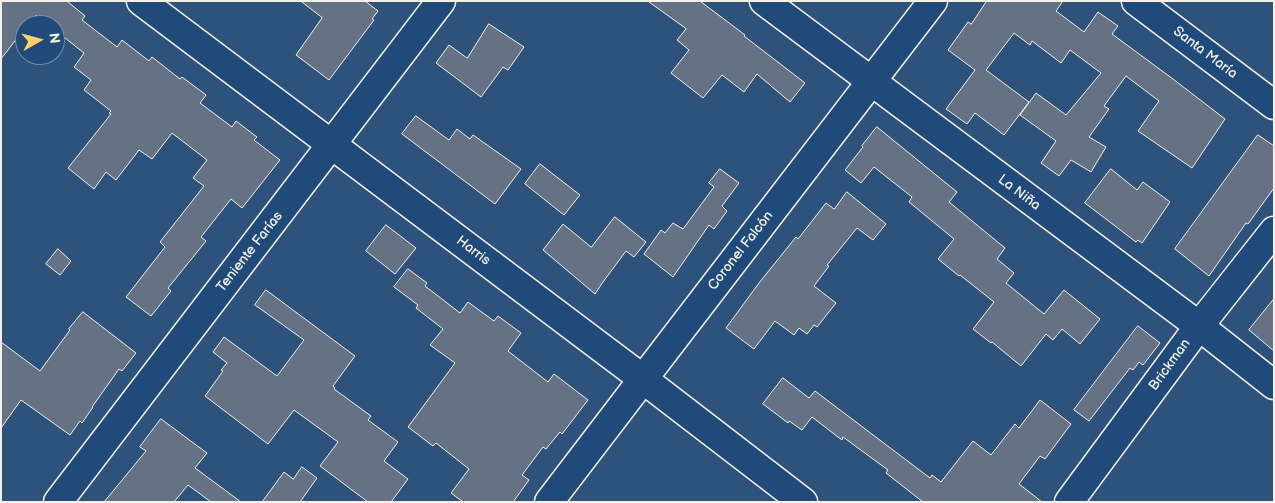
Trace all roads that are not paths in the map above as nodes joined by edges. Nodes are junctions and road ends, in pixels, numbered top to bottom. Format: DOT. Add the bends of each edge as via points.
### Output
graph roads {
  1 [pos="141,1"];
  2 [pos="442,1"];
  3 [pos="764,1"];
  4 [pos="933,1"];
  5 [pos="1136,1"];
  6 [pos="872,82"];
  7 [pos="1274,105"];
  8 [pos="332,144"];
  9 [pos="1274,231"];
  10 [pos="1199,326"];
  11 [pos="643,378"];
  12 [pos="1274,385"];
  13 [pos="58,502"];
  14 [pos="549,502"];
  15 [pos="803,502"];
  16 [pos="1069,502"];
  1 -- 8 [label="street, Harris"];
  2 -- 8 [label="street, Teniente Farías"];
  3 -- 6 [label="street, La Niña"];
  4 -- 6 [label="street, Coronel Falcón"];
  5 -- 7 [label="street, Santa María"];
  6 -- 10 [label="street, La Niña"];
  6 -- 11 [label="street, Coronel Falcón"];
  8 -- 11 [label="street, Harris"];
  8 -- 13 [label="street, Teniente Farías"];
  9 -- 10 [label="street, Brickman"];
  10 -- 12 [label="street, La Niña"];
  10 -- 16 [label="street, Brickman"];
  11 -- 14 [label="street, Coronel Falcón"];
  11 -- 15 [label="street, Harris"];
}
